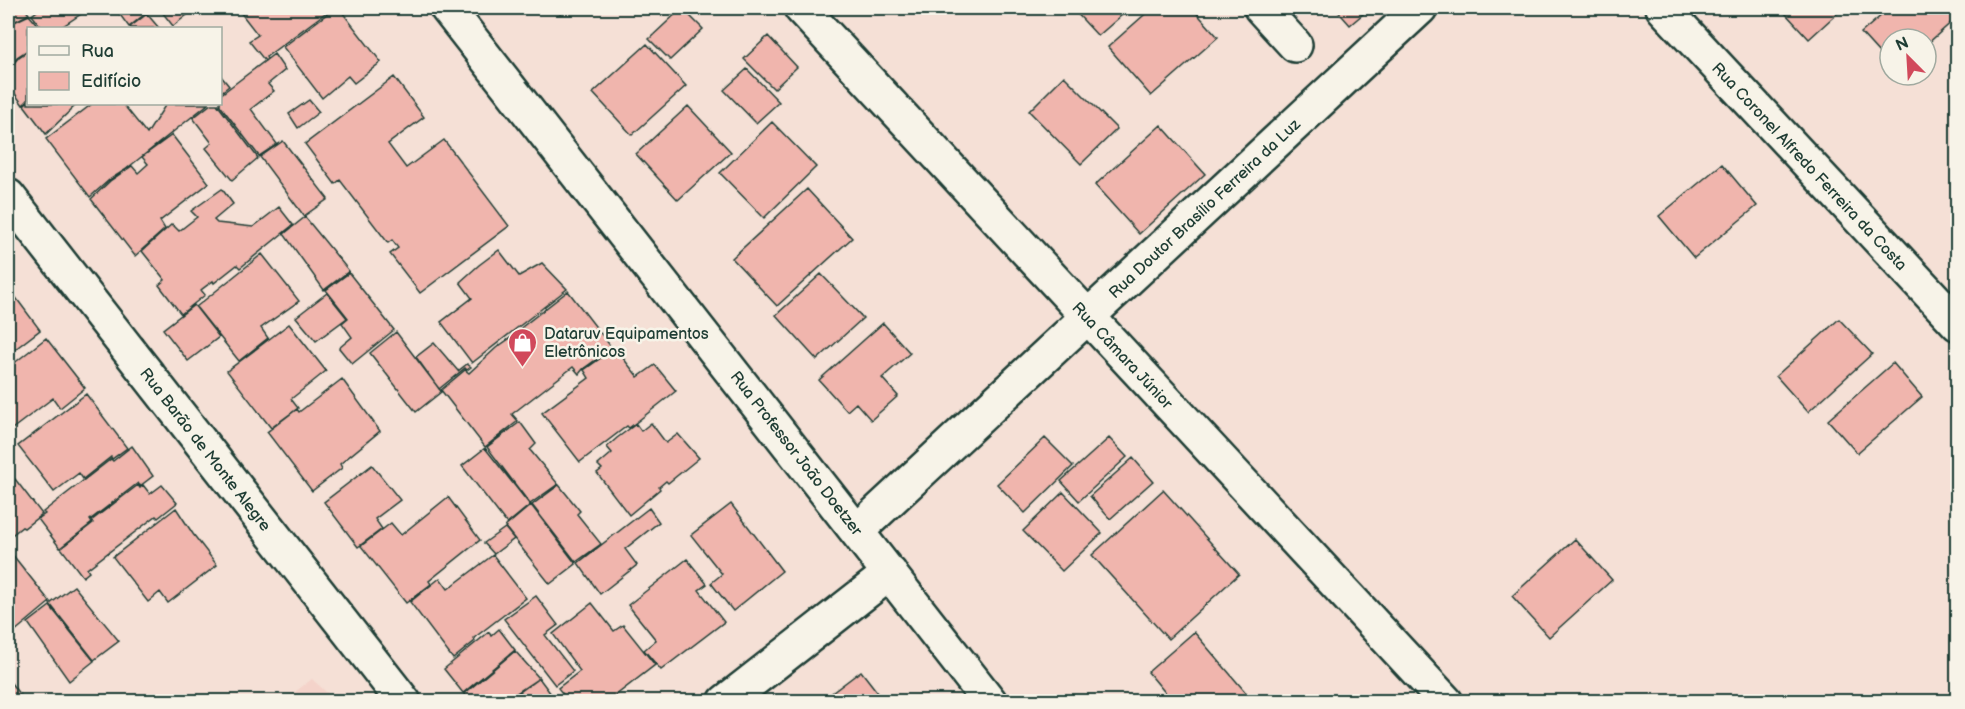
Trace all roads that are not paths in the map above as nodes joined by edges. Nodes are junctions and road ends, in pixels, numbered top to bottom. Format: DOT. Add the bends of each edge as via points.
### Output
graph roads {
  1 [pos="447,8"];
  2 [pos="801,8"];
  3 [pos="1261,8"];
  4 [pos="1420,8"];
  5 [pos="1663,8"];
  6 [pos="1295,45"];
  7 [pos="8,196"];
  8 [pos="1088,316"];
  9 [pos="1958,324"];
  10 [pos="856,531"];
  11 [pos="890,573"];
  12 [pos="404,702"];
  13 [pos="725,702"];
  14 [pos="990,702"];
  15 [pos="1446,702"];
  1 -- 10 [label="street, Rua Professor João Doetzer"];
  2 -- 8 [label="street, Rua Câmara Júnior"];
  3 -- 6 [label="street"];
  4 -- 8 [label="street, Rua Doutor Brasílio Ferreira da Luz"];
  5 -- 9 [label="street, Rua Coronel Alfredo Ferreira da Costa"];
  7 -- 12 [label="street, Rua Barão de Monte Alegre"];
  8 -- 10 [label="street, Rua Doutor Brasílio Ferreira da Luz"];
  8 -- 15 [label="street, Rua Câmara Júnior"];
  10 -- 11 [label="street, Rua Professor João Doetzer"];
  11 -- 13 [label="street"];
  11 -- 14 [label="street, Rua Professor João Doetzer"];
}
